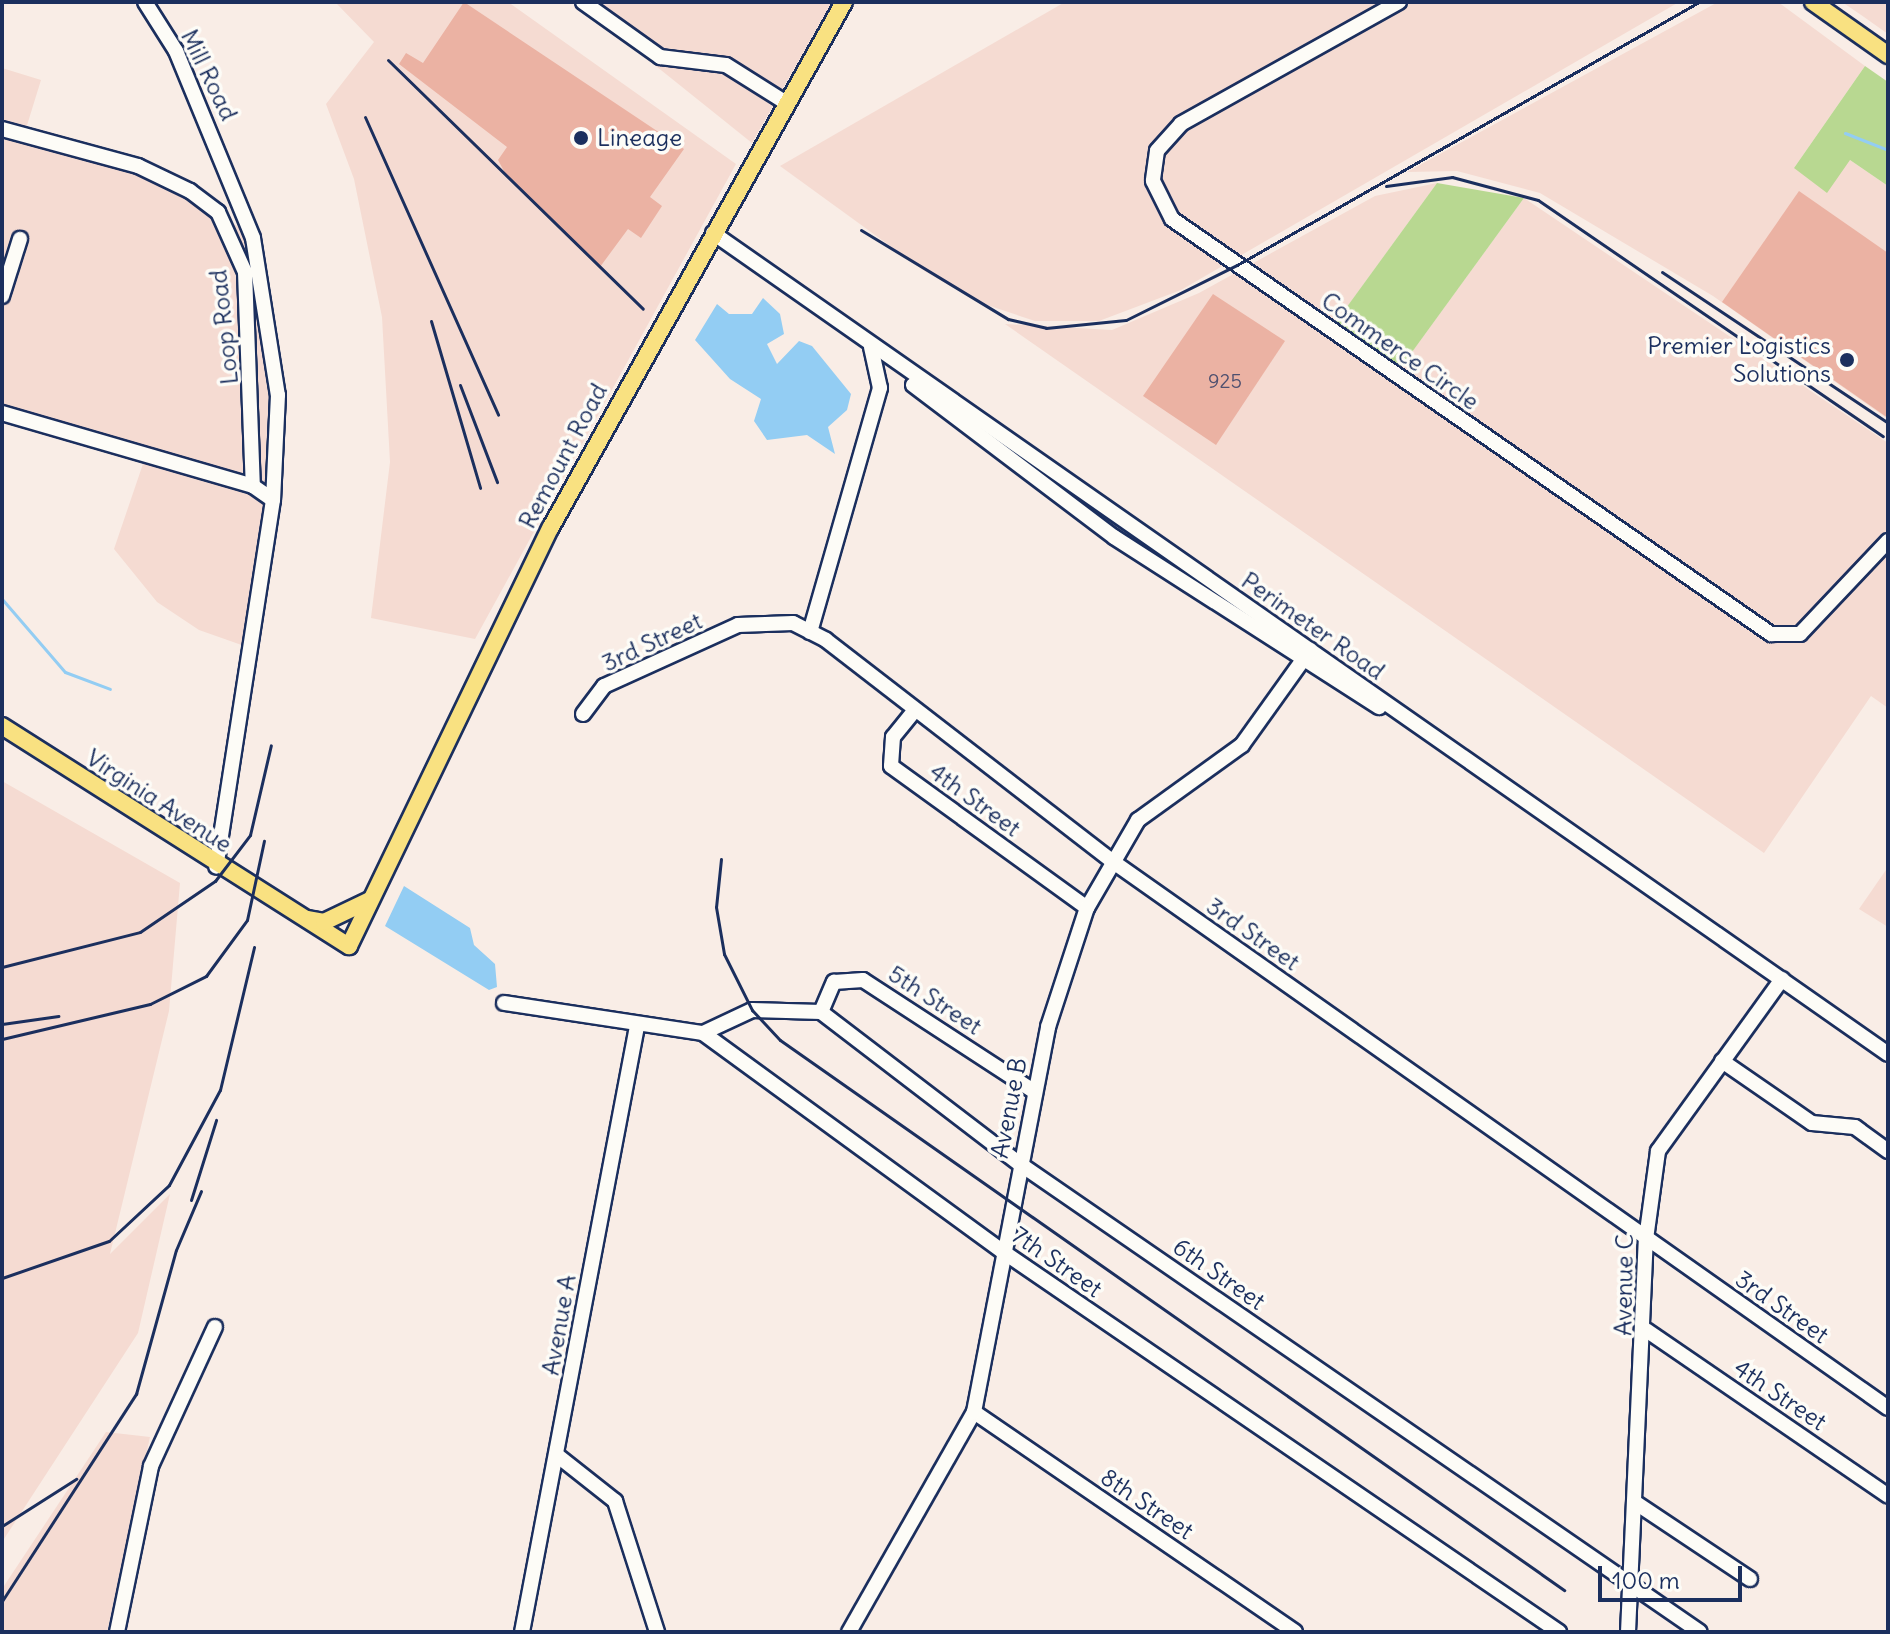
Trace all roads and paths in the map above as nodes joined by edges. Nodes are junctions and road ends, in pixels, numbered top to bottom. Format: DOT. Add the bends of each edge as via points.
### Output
graph roads {
  1 [pos="145,2"];
  2 [pos="583,2"];
  3 [pos="844,2"];
  4 [pos="1399,2"];
  5 [pos="1813,2"];
  6 [pos="1888,55"];
  7 [pos="788,104"];
  8 [pos="2,129"];
  9 [pos="713,233"];
  10 [pos="20,239"];
  11 [pos="2,296"];
  12 [pos="877,351"];
  13 [pos="2,413"];
  14 [pos="1070,483"];
  15 [pos="253,486"];
  16 [pos="1061,499"];
  17 [pos="273,500"];
  18 [pos="1888,541"];
  19 [pos="810,632"];
  20 [pos="1306,656"];
  21 [pos="915,710"];
  22 [pos="583,714"];
  23 [pos="2,726"];
  24 [pos="1112,861"];
  25 [pos="216,867"];
  26 [pos="372,899"];
  27 [pos="1087,908"];
  28 [pos="296,917"];
  29 [pos="347,951"];
  30 [pos="1782,979"];
  31 [pos="504,1003"];
  32 [pos="821,1012"];
  33 [pos="637,1026"];
  34 [pos="703,1033"];
  35 [pos="1888,1054"];
  36 [pos="1722,1061"];
  37 [pos="1035,1092"];
  38 [pos="1888,1151"];
  39 [pos="1020,1164"];
  40 [pos="1646,1239"];
  41 [pos="1002,1251"];
  42 [pos="215,1327"];
  43 [pos="1646,1330"];
  44 [pos="1888,1408"];
  45 [pos="974,1412"];
  46 [pos="558,1456"];
  47 [pos="1888,1496"];
  48 [pos="1636,1503"];
  49 [pos="1750,1579"];
  50 [pos="1632,1585"];
  51 [pos="117,1632"];
  52 [pos="522,1632"];
  53 [pos="657,1632"];
  54 [pos="849,1632"];
  55 [pos="1295,1632"];
  56 [pos="1559,1632"];
  57 [pos="1628,1632"];
  58 [pos="1700,1632"];
  1 -- 17 [label="street, Mill Road" via="176,51 228,170 267,303 278,395"];
  2 -- 7 [label="street" via="660,57 726,65"];
  3 -- 7 [label="main road, Remount Road"];
  4 -- 18 [label="street, Commerce Circle" via="1181,124 1157,151 1153,181 1172,219 1771,634 1800,634"];
  5 -- 6 [label="main road"];
  7 -- 9 [label="main road, Remount Road"];
  8 -- 15 [label="street, Loop Road" via="138,166 218,212 245,272"];
  9 -- 12 [label="street, Perimeter Road"];
  9 -- 26 [label="main road, Remount Road" via="551,527"];
  10 -- 11 [label="street"];
  12 -- 14 [label="street, Perimeter Road"];
  12 -- 16 [label="street" via="953,420"];
  12 -- 19 [label="street" via="880,388"];
  13 -- 15 [label="street"];
  14 -- 16 [label="street"];
  14 -- 20 [label="street, Perimeter Road"];
  15 -- 17 [label="street"];
  16 -- 20 [label="street"];
  17 -- 25 [label="street"];
  19 -- 21 [label="street, 3rd Street"];
  19 -- 22 [label="street, 3rd Street" via="793,623 738,625 604,686"];
  20 -- 24 [label="street, Avenue B" via="1242,745 1138,820"];
  20 -- 30 [label="street" via="1416,724"];
  21 -- 24 [label="street, 3rd Street"];
  21 -- 27 [label="street, 4th Street" via="893,737 891,766"];
  23 -- 25 [label="main road, Virginia Avenue"];
  24 -- 27 [label="street, Avenue B"];
  24 -- 40 [label="street, 3rd Street"];
  25 -- 28 [label="main road, Virginia Avenue"];
  26 -- 28 [label="main road" via="324,922"];
  26 -- 29 [label="main road, Remount Road"];
  27 -- 37 [label="street, Avenue B"];
  28 -- 29 [label="main road, Virginia Avenue"];
  30 -- 35 [label="street"];
  30 -- 36 [label="street, Avenue C"];
  31 -- 33 [label="street"];
  32 -- 34 [label="street" via="752,1010"];
  32 -- 37 [label="street, 5th Street" via="834,982 863,980"];
  32 -- 39 [label="street, 6th Street"];
  33 -- 34 [label="street"];
  33 -- 46 [label="street, Avenue A"];
  34 -- 41 [label="street, 7th Street"];
  36 -- 38 [label="street" via="1812,1123 1855,1127"];
  36 -- 40 [label="street, Avenue C" via="1658,1151"];
  37 -- 39 [label="street, Avenue B"];
  39 -- 41 [label="street, Avenue B"];
  39 -- 50 [label="street, 6th Street"];
  40 -- 43 [label="street, Avenue C"];
  40 -- 44 [label="street, 3rd Street"];
  41 -- 45 [label="street, Avenue B"];
  41 -- 56 [label="street, 7th Street"];
  42 -- 51 [label="street" via="151,1466"];
  43 -- 47 [label="street, 4th Street"];
  43 -- 48 [label="street, Avenue C"];
  45 -- 54 [label="street, Avenue B"];
  45 -- 55 [label="street, 8th Street"];
  46 -- 52 [label="street, Avenue A"];
  46 -- 53 [label="street" via="615,1501"];
  48 -- 49 [label="street"];
  48 -- 50 [label="street, Avenue C"];
  50 -- 57 [label="street, Avenue C"];
  50 -- 58 [label="street, 6th Street"];
}
